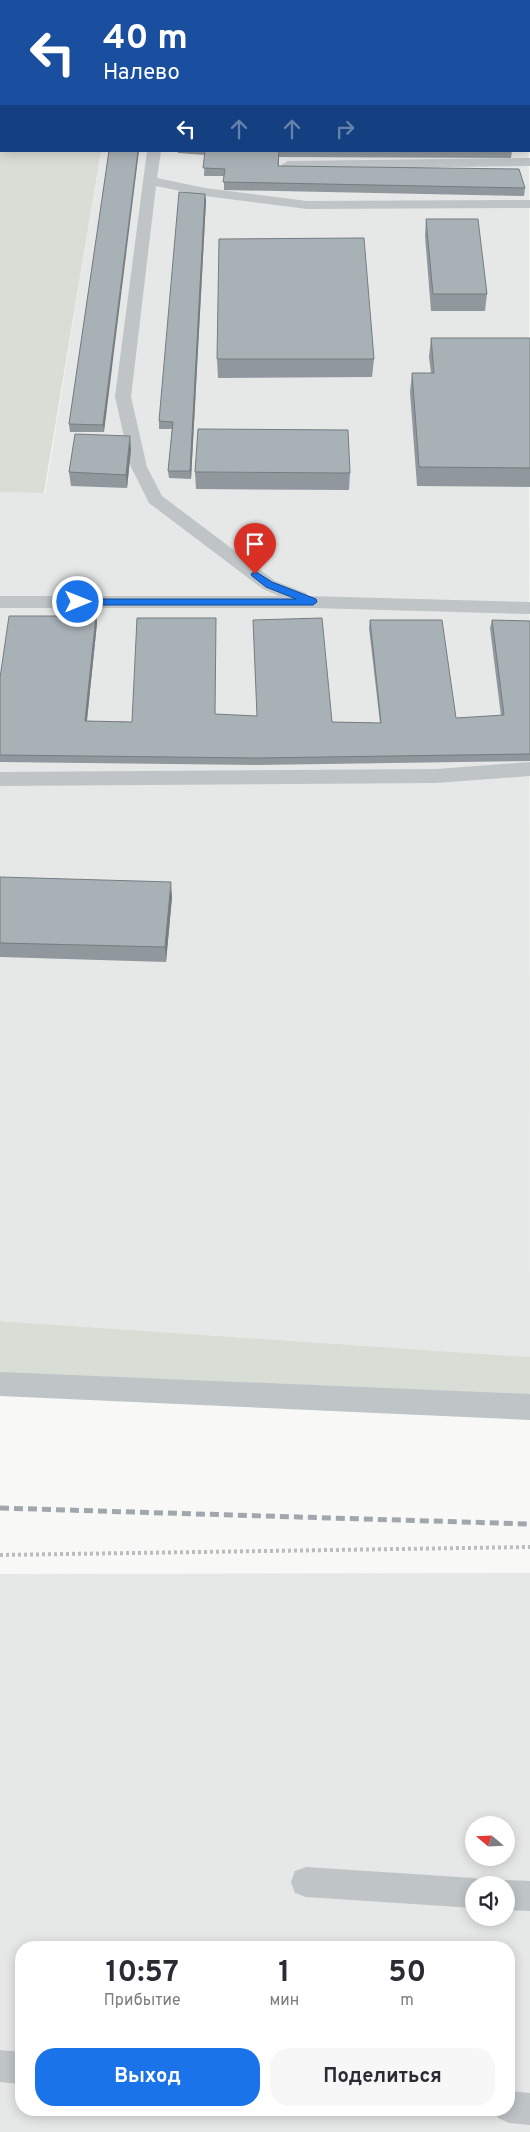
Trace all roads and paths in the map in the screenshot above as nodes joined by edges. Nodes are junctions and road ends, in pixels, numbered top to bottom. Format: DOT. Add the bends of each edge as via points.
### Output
graph roads {
  1 [pos="154,152"];
  2 [pos="530,162"];
  3 [pos="288,165"];
  4 [pos="150,181"];
  5 [pos="530,204"];
  6 [pos="0,602"];
  7 [pos="313,602"];
  8 [pos="530,608"];
  9 [pos="530,770"];
  10 [pos="0,779"];
  11 [pos="0,1384"];
  12 [pos="530,1407"];
  13 [pos="530,1547"];
  14 [pos="0,1555"];
  15 [pos="306,1882"];
  16 [pos="465,1892"];
  17 [pos="515,1895"];
  18 [pos="530,1896"];
  19 [pos="0,2066"];
  20 [pos="15,2067"];
  21 [pos="515,2108"];
  22 [pos="530,2109"];
  1 -- 4 [label="lane"];
  2 -- 3 [label="lane"];
  4 -- 5 [label="lane" via="204,192 307,205"];
  4 -- 7 [label="lane" via="123,397 139,467 155,498 269,585"];
  6 -- 7 [label="lane"];
  7 -- 8 [label="lane"];
  9 -- 10 [label="lane" via="436,776"];
  11 -- 12 [label="lane"];
  13 -- 14 [label="path"];
  15 -- 16 [label="lane"];
  17 -- 18 [label="lane"];
  19 -- 20 [label="lane"];
  21 -- 22 [label="lane"];
}
